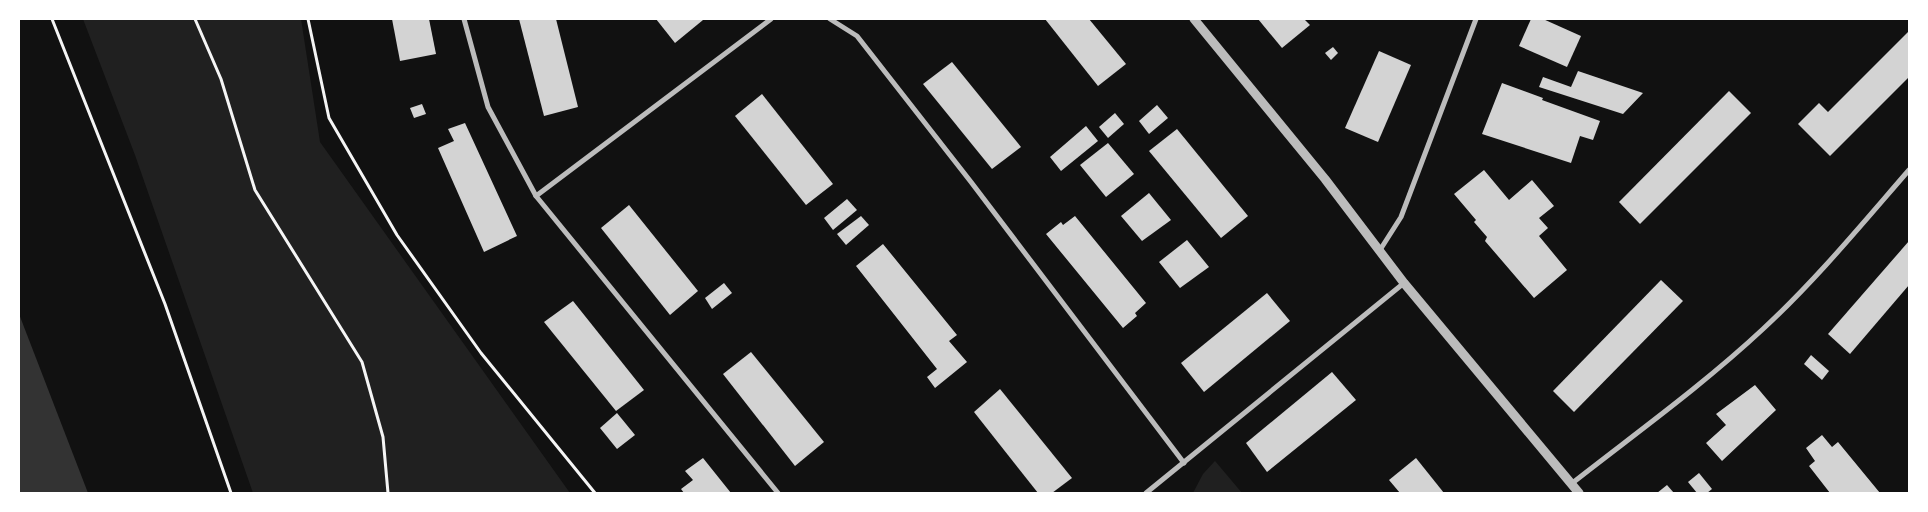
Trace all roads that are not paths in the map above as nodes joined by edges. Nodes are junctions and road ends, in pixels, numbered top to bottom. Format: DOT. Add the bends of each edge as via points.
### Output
graph roads {
  1 [pos="464,19"];
  2 [pos="771,19"];
  3 [pos="830,19"];
  4 [pos="1194,19"];
  5 [pos="1476,19"];
  6 [pos="1909,170"];
  7 [pos="536,196"];
  8 [pos="1380,250"];
  9 [pos="1404,283"];
  10 [pos="1184,463"];
  11 [pos="1571,484"];
  12 [pos="778,493"];
  13 [pos="1146,493"];
  14 [pos="1579,493"];
  1 -- 7 [label="street" via="488,107"];
  2 -- 7 [label="street"];
  3 -- 10 [label="street" via="857,36"];
  4 -- 8 [label="street"];
  5 -- 8 [label="street" via="1401,217"];
  6 -- 11 [label="street" via="1824,267 1764,329 1699,385"];
  7 -- 12 [label="street"];
  8 -- 9 [label="street"];
  9 -- 10 [label="street"];
  9 -- 11 [label="street"];
  10 -- 13 [label="street"];
  11 -- 14 [label="street"];
}
